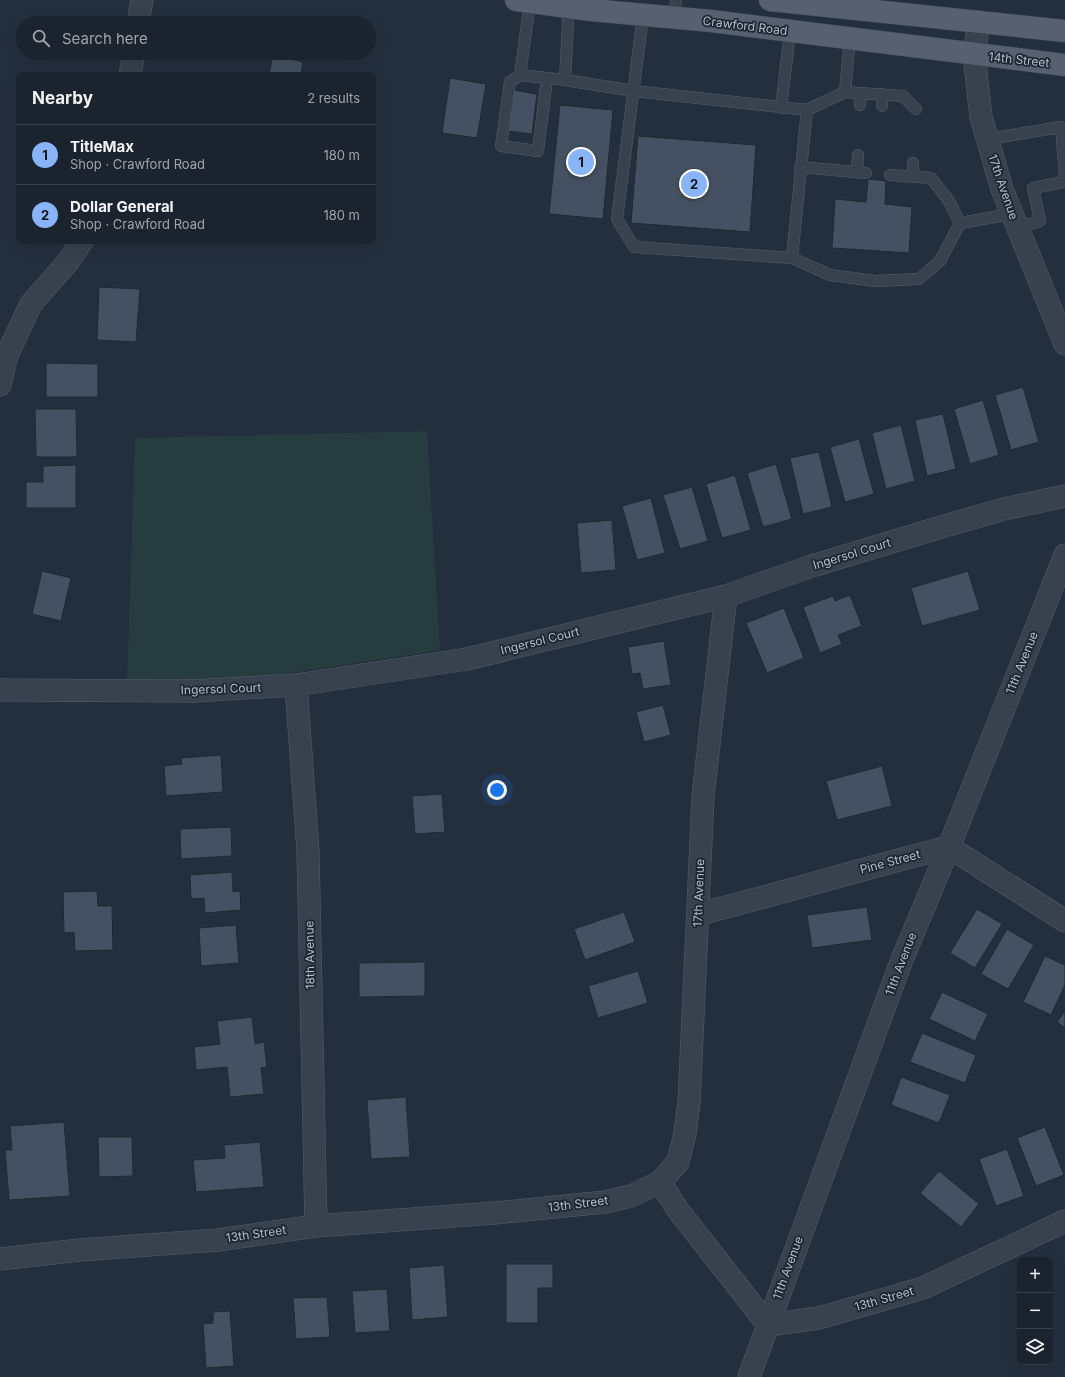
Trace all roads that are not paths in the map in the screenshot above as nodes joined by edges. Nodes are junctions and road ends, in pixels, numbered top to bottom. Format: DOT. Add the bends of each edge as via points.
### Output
graph roads {
  1 [pos="142,0"];
  2 [pos="770,0"];
  3 [pos="523,1"];
  4 [pos="568,4"];
  5 [pos="675,9"];
  6 [pos="643,15"];
  7 [pos="139,16"];
  8 [pos="979,22"];
  9 [pos="1065,31"];
  10 [pos="790,32"];
  11 [pos="850,38"];
  12 [pos="974,55"];
  13 [pos="133,60"];
  14 [pos="1065,65"];
  15 [pos="131,72"];
  16 [pos="520,75"];
  17 [pos="547,78"];
  18 [pos="565,80"];
  19 [pos="634,91"];
  20 [pos="846,92"];
  21 [pos="861,93"];
  22 [pos="882,94"];
  23 [pos="860,105"];
  24 [pos="882,106"];
  25 [pos="781,108"];
  26 [pos="916,109"];
  27 [pos="807,110"];
  28 [pos="988,139"];
  29 [pos="858,155"];
  30 [pos="914,163"];
  31 [pos="800,167"];
  32 [pos="890,175"];
  33 [pos="913,176"];
  34 [pos="1065,176"];
  35 [pos="1065,182"];
  36 [pos="1015,221"];
  37 [pos="960,223"];
  38 [pos="80,244"];
  39 [pos="792,258"];
  40 [pos="1065,344"];
  41 [pos="0,385"];
  42 [pos="1065,496"];
  43 [pos="1065,555"];
  44 [pos="726,596"];
  45 [pos="296,685"];
  46 [pos="0,690"];
  47 [pos="949,847"];
  48 [pos="699,914"];
  49 [pos="1065,921"];
  50 [pos="660,1182"];
  51 [pos="1065,1221"];
  52 [pos="316,1226"];
  53 [pos="0,1259"];
  54 [pos="768,1325"];
  55 [pos="749,1377"];
  1 -- 7 [label="street"];
  2 -- 8 [label="main road"];
  3 -- 4 [label="main road, Crawford Road"];
  3 -- 16 [label="lane"];
  4 -- 6 [label="main road, Crawford Road"];
  4 -- 18 [label="lane"];
  5 -- 6 [label="main road, Crawford Road"];
  5 -- 10 [label="main road, Crawford Road"];
  6 -- 19 [label="lane"];
  8 -- 9 [label="main road"];
  8 -- 12 [label="street, 17th Avenue"];
  10 -- 11 [label="main road, Crawford Road"];
  10 -- 25 [label="lane"];
  11 -- 12 [label="main road, Crawford Road"];
  11 -- 20 [label="lane"];
  12 -- 14 [label="main road, 14th Street"];
  12 -- 28 [label="street, 17th Avenue" via="981,118"];
  13 -- 15 [label="street"];
  16 -- 17 [label="lane"];
  16 -- 17 [label="lane" via="510,82 501,146 538,152"];
  17 -- 18 [label="lane"];
  18 -- 19 [label="lane"];
  19 -- 25 [label="lane"];
  19 -- 39 [label="lane" via="617,219 634,247"];
  20 -- 21 [label="lane"];
  20 -- 27 [label="lane"];
  21 -- 22 [label="lane"];
  21 -- 23 [label="lane"];
  22 -- 24 [label="lane"];
  22 -- 26 [label="lane" via="903,96"];
  25 -- 27 [label="lane"];
  27 -- 31 [label="lane"];
  28 -- 34 [label="lane" via="1061,127"];
  28 -- 36 [label="street, 17th Avenue" via="1002,189"];
  29 -- 31 [label="lane" via="861,172"];
  30 -- 33 [label="lane"];
  31 -- 39 [label="lane"];
  32 -- 33 [label="lane"];
  33 -- 37 [label="lane" via="931,178"];
  35 -- 36 [label="lane" via="1033,188 1040,221"];
  36 -- 37 [label="lane"];
  36 -- 40 [label="street, 17th Avenue"];
  37 -- 39 [label="lane" via="940,261 918,279 876,281 830,275"];
  38 -- 41 [label="street" via="31,304 7,355"];
  42 -- 44 [label="street, Ingersol Court" via="1004,508 812,566"];
  43 -- 47 [label="street, 11th Avenue"];
  44 -- 45 [label="street, Ingersol Court" via="467,659"];
  44 -- 48 [label="street, 17th Avenue" via="703,796"];
  45 -- 46 [label="street, Ingersol Court" via="194,691"];
  45 -- 52 [label="street, 18th Avenue" via="308,851"];
  47 -- 48 [label="street, Pine Street"];
  47 -- 49 [label="street"];
  47 -- 54 [label="street, 11th Avenue" via="901,962"];
  48 -- 50 [label="street, 17th Avenue" via="689,1102 685,1133 678,1162"];
  50 -- 52 [label="street, 13th Street" via="631,1196 605,1202"];
  50 -- 54 [label="street" via="678,1210"];
  51 -- 54 [label="street, 13th Street" via="923,1288 820,1318"];
  52 -- 53 [label="street, 13th Street" via="218,1240 80,1250"];
  54 -- 55 [label="street, 11th Avenue"];
}
